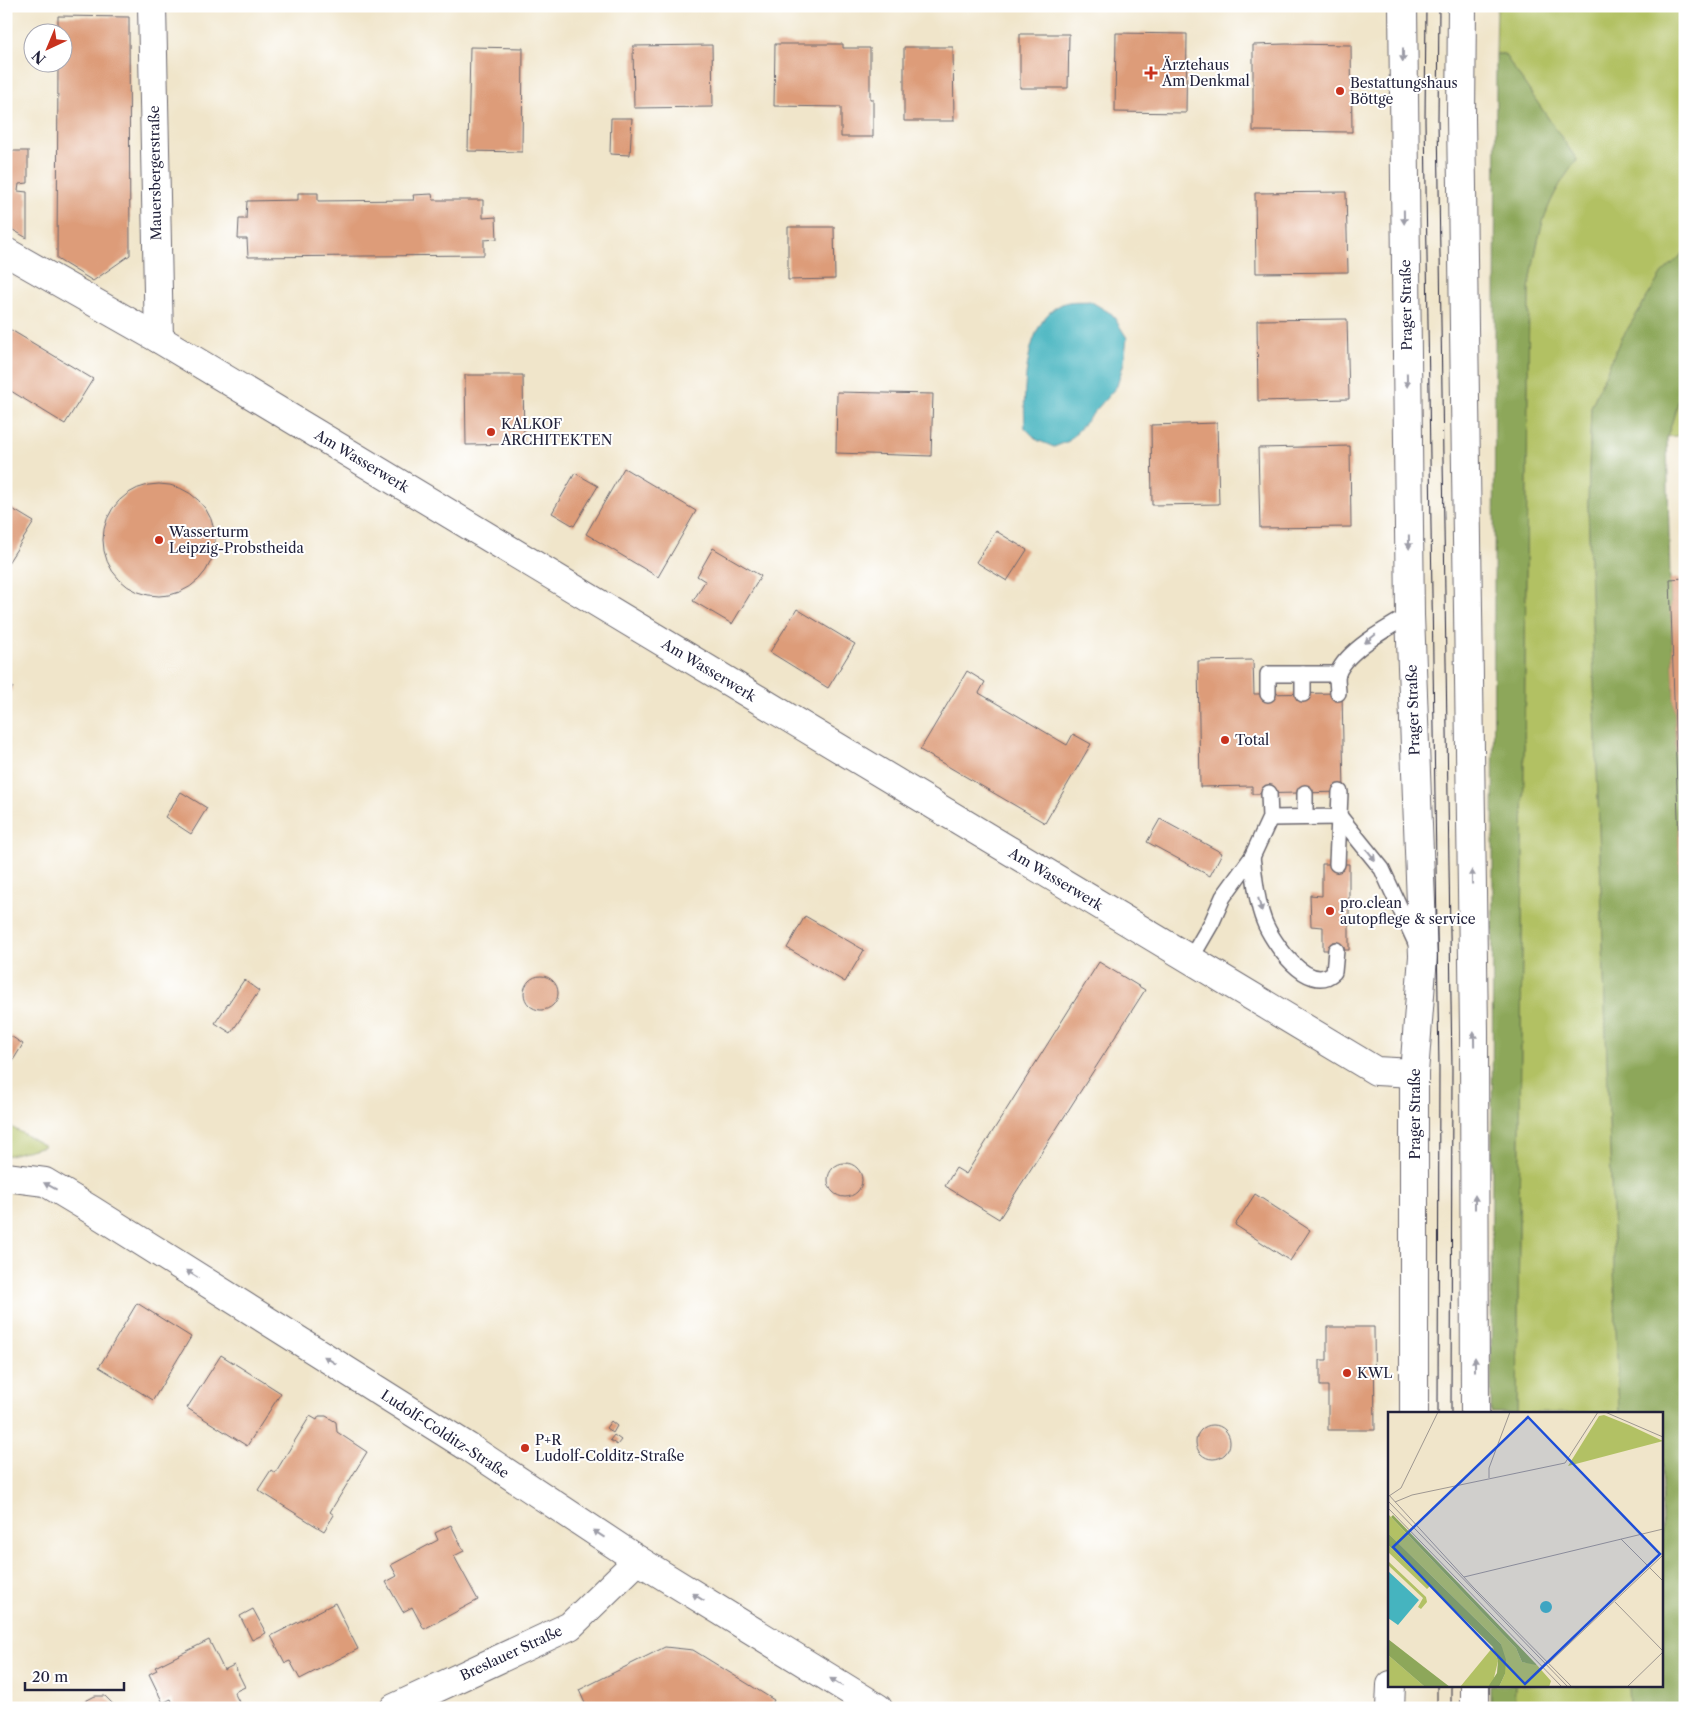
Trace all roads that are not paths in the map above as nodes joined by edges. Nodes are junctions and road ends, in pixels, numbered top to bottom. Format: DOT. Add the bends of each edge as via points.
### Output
graph roads {
  1 [pos="152,6"];
  2 [pos="1403,6"];
  3 [pos="1462,6"];
  4 [pos="6,252"];
  5 [pos="159,339"];
  6 [pos="1410,615"];
  7 [pos="1303,674"];
  8 [pos="1338,674"];
  9 [pos="1338,693"];
  10 [pos="1268,694"];
  11 [pos="1303,694"];
  12 [pos="1340,792"];
  13 [pos="1269,793"];
  14 [pos="1305,793"];
  15 [pos="1305,817"];
  16 [pos="1340,817"];
  17 [pos="1270,818"];
  18 [pos="1252,857"];
  19 [pos="1337,864"];
  20 [pos="1336,950"];
  21 [pos="1422,956"];
  22 [pos="1190,960"];
  23 [pos="1414,1073"];
  24 [pos="6,1177"];
  25 [pos="1414,1412"];
  26 [pos="1475,1412"];
  27 [pos="638,1560"];
  28 [pos="1391,1686"];
  29 [pos="1475,1686"];
  30 [pos="394,1708"];
  31 [pos="878,1708"];
  32 [pos="1390,1708"];
  33 [pos="1475,1708"];
  1 -- 5 [label="street, Mauersbergerstraße"];
  2 -- 6 [label="street, Prager Straße, one-way"];
  26 -- 3 [label="street, one-way" via="1475,1068"];
  4 -- 5 [label="street, Am Wasserwerk"];
  5 -- 22 [label="street, Am Wasserwerk"];
  6 -- 8 [label="lane, one-way" via="1377,633 1355,651"];
  6 -- 21 [label="street, Prager Straße"];
  7 -- 8 [label="lane"];
  7 -- 10 [label="lane" via="1268,674"];
  7 -- 11 [label="lane"];
  8 -- 9 [label="lane"];
  12 -- 16 [label="lane"];
  13 -- 17 [label="lane"];
  14 -- 15 [label="lane"];
  15 -- 16 [label="lane"];
  15 -- 17 [label="lane"];
  16 -- 19 [label="lane"];
  16 -- 21 [label="lane, one-way" via="1382,869"];
  17 -- 18 [label="lane"];
  18 -- 20 [label="lane, one-way" via="1256,892 1264,921 1275,942 1291,961 1307,975 1328,978 1334,972"];
  18 -- 22 [label="lane" via="1223,897"];
  21 -- 23 [label="street, Prager Straße"];
  22 -- 23 [label="street, Am Wasserwerk" via="1376,1071"];
  23 -- 25 [label="street, Prager Straße"];
  27 -- 24 [label="street, Ludolf-Colditz-Straße, one-way" via="468,1447 82,1204 45,1182"];
  27 -- 30 [label="street, Breslauer Straße" via="570,1626"];
  31 -- 27 [label="street, Ludolf-Colditz-Straße, one-way"];
  28 -- 32 [label="street"];
  29 -- 33 [label="street"];
}
